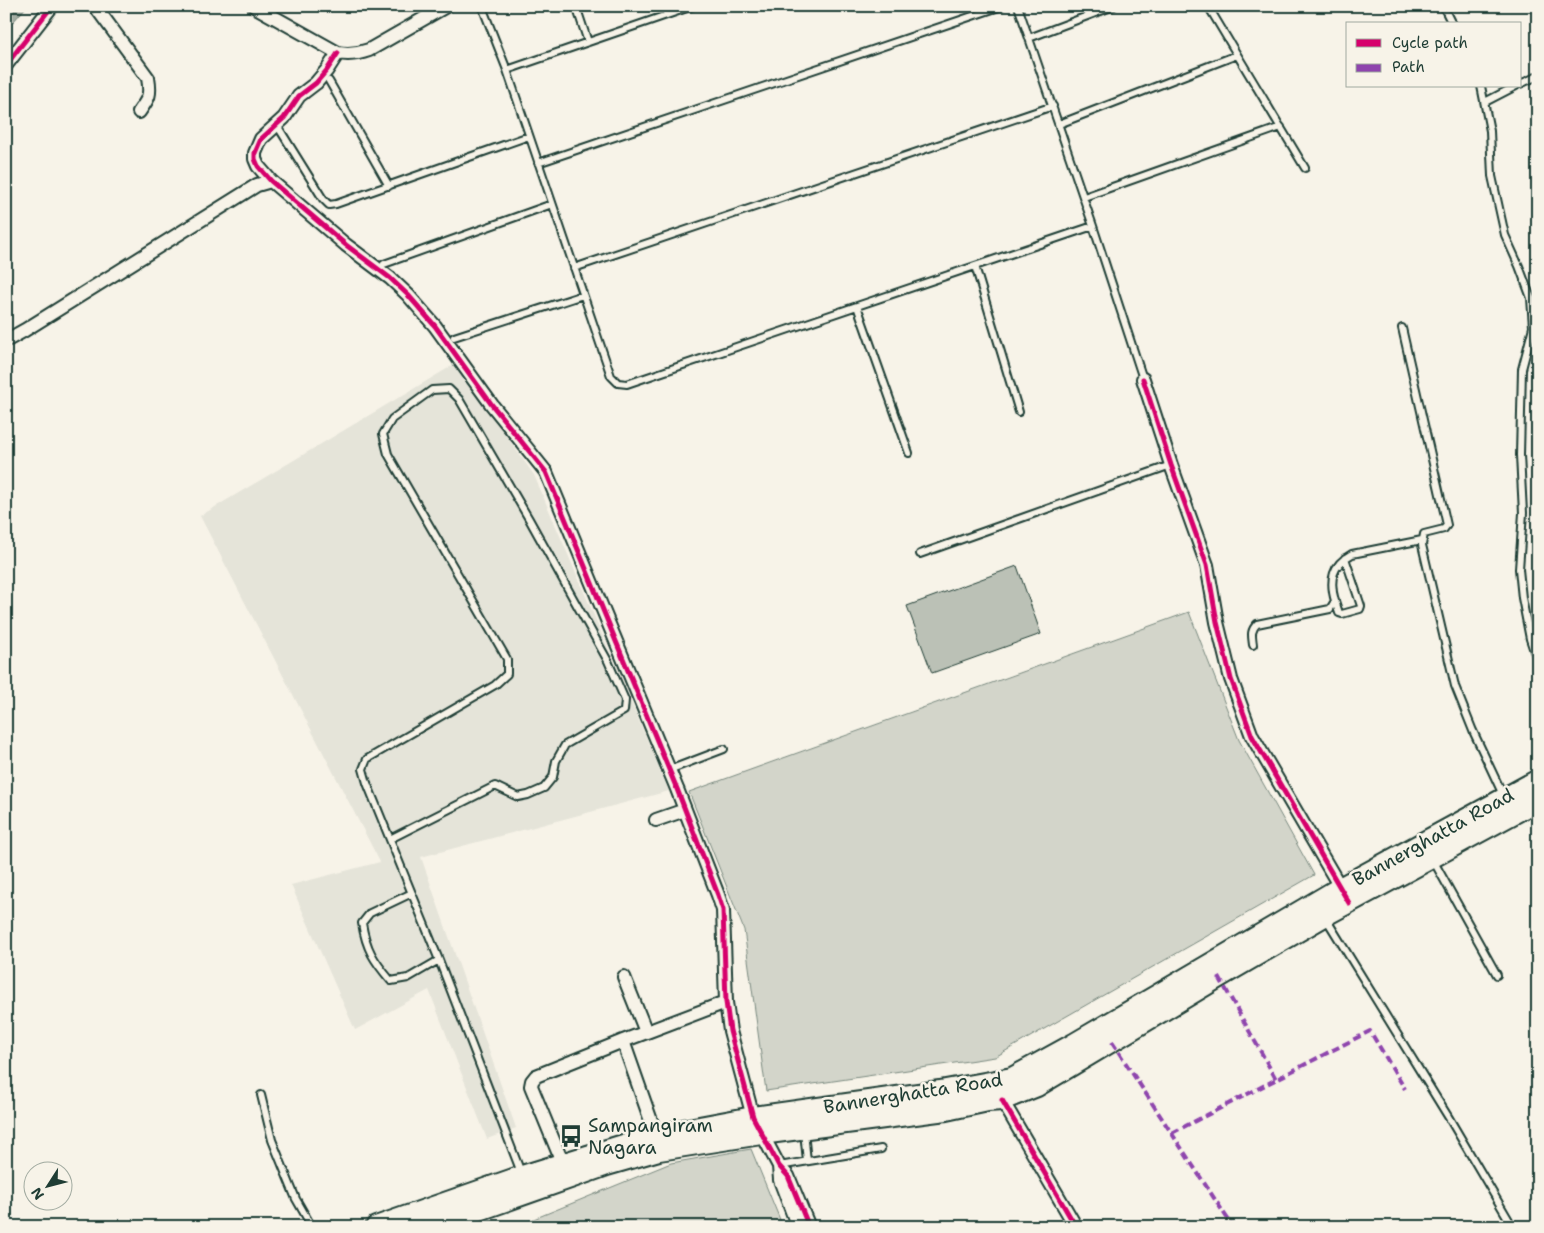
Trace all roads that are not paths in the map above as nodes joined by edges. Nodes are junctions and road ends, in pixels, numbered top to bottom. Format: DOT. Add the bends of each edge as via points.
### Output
graph roads {
  1 [pos="52,6"];
  2 [pos="95,6"];
  3 [pos="254,6"];
  4 [pos="446,6"];
  5 [pos="576,6"];
  6 [pos="664,6"];
  7 [pos="693,6"];
  8 [pos="1002,6"];
  9 [pos="1018,6"];
  10 [pos="1114,6"];
  11 [pos="1208,6"];
  12 [pos="1443,6"];
  13 [pos="1535,6"];
  14 [pos="482,9"];
  15 [pos="1538,12"];
  16 [pos="667,15"];
  17 [pos="1451,22"];
  18 [pos="1029,38"];
  19 [pos="588,42"];
  20 [pos="338,53"];
  21 [pos="1237,55"];
  22 [pos="6,65"];
  23 [pos="507,70"];
  24 [pos="1538,76"];
  25 [pos="330,81"];
  26 [pos="1522,83"];
  27 [pos="1481,88"];
  28 [pos="1512,88"];
  29 [pos="1484,102"];
  30 [pos="1053,106"];
  31 [pos="139,112"];
  32 [pos="1059,124"];
  33 [pos="1280,127"];
  34 [pos="280,130"];
  35 [pos="529,136"];
  36 [pos="538,163"];
  37 [pos="1305,168"];
  38 [pos="271,181"];
  39 [pos="389,186"];
  40 [pos="1084,197"];
  41 [pos="552,204"];
  42 [pos="1093,226"];
  43 [pos="384,264"];
  44 [pos="975,266"];
  45 [pos="574,268"];
  46 [pos="583,295"];
  47 [pos="857,306"];
  48 [pos="1402,328"];
  49 [pos="6,338"];
  50 [pos="454,338"];
  51 [pos="1143,379"];
  52 [pos="1019,412"];
  53 [pos="909,453"];
  54 [pos="1171,465"];
  55 [pos="1422,540"];
  56 [pos="920,554"];
  57 [pos="1345,558"];
  58 [pos="1335,601"];
  59 [pos="1253,645"];
  60 [pos="1538,663"];
  61 [pos="724,749"];
  62 [pos="669,770"];
  63 [pos="1538,780"];
  64 [pos="1505,798"];
  65 [pos="1538,800"];
  66 [pos="685,810"];
  67 [pos="656,820"];
  68 [pos="390,839"];
  69 [pos="1431,858"];
  70 [pos="412,892"];
  71 [pos="1344,895"];
  72 [pos="1324,916"];
  73 [pos="439,960"];
  74 [pos="1497,975"];
  75 [pos="624,977"];
  76 [pos="726,1002"];
  77 [pos="646,1032"];
  78 [pos="624,1041"];
  79 [pos="260,1095"];
  80 [pos="1002,1100"];
  81 [pos="757,1125"];
  82 [pos="804,1128"];
  83 [pos="656,1135"];
  84 [pos="881,1149"];
  85 [pos="807,1161"];
  86 [pos="572,1166"];
  87 [pos="779,1166"];
  88 [pos="522,1176"];
  89 [pos="312,1227"];
  90 [pos="376,1227"];
  91 [pos="431,1227"];
  92 [pos="798,1227"];
  93 [pos="809,1227"];
  94 [pos="1076,1227"];
  95 [pos="1513,1227"];
  1 -- 22 [label="street"];
  2 -- 31 [label="street" via="148,78 149,98"];
  3 -- 20 [label="street"];
  4 -- 20 [label="street" via="369,50 359,54"];
  5 -- 19 [label="lane"];
  6 -- 16 [label="lane"];
  7 -- 16 [label="lane"];
  8 -- 36 [label="lane"];
  9 -- 18 [label="lane"];
  10 -- 18 [label="lane"];
  11 -- 21 [label="lane"];
  12 -- 17 [label="lane"];
  13 -- 15 [label="lane"];
  14 -- 23 [label="lane"];
  16 -- 19 [label="lane"];
  18 -- 30 [label="lane"];
  19 -- 23 [label="lane"];
  20 -- 38 [label="street" via="328,70 299,96 284,118 258,144 255,159"];
  21 -- 32 [label="lane"];
  21 -- 33 [label="lane"];
  23 -- 35 [label="lane"];
  24 -- 26 [label="lane"];
  25 -- 39 [label="lane"];
  27 -- 29 [label="lane"];
  28 -- 29 [label="lane"];
  29 -- 60 [label="lane" via="1490,131 1492,176 1506,235 1531,298 1534,327 1522,369 1520,455 1523,513 1519,569 1528,631"];
  30 -- 32 [label="lane"];
  30 -- 45 [label="lane"];
  32 -- 40 [label="lane"];
  33 -- 37 [label="lane"];
  33 -- 40 [label="lane"];
  34 -- 39 [label="lane" via="329,205"];
  35 -- 36 [label="lane"];
  35 -- 39 [label="lane"];
  36 -- 41 [label="lane"];
  38 -- 49 [label="street" via="257,186 26,330"];
  38 -- 62 [label="street" via="408,295 546,472"];
  40 -- 42 [label="lane"];
  41 -- 43 [label="lane"];
  41 -- 45 [label="lane"];
  42 -- 44 [label="lane"];
  42 -- 51 [label="lane"];
  44 -- 47 [label="lane"];
  44 -- 52 [label="lane"];
  45 -- 46 [label="lane"];
  46 -- 47 [label="lane" via="610,376 627,384"];
  46 -- 50 [label="lane"];
  47 -- 53 [label="lane"];
  48 -- 55 [label="lane" via="1447,525 1444,529 1424,534"];
  51 -- 54 [label="street"];
  54 -- 56 [label="lane"];
  54 -- 71 [label="street" via="1207,565 1231,679 1252,736"];
  55 -- 57 [label="lane"];
  55 -- 64 [label="lane" via="1455,686"];
  57 -- 58 [label="lane" via="1332,575"];
  57 -- 58 [label="lane" via="1361,606 1342,614"];
  58 -- 59 [label="lane" via="1330,609 1257,624 1251,632"];
  61 -- 62 [label="lane"];
  62 -- 66 [label="street"];
  63 -- 64 [label="main road, Bannerghatta Road"];
  64 -- 71 [label="main road, Bannerghatta Road"];
  65 -- 69 [label="main road, Bannerghatta Road"];
  66 -- 67 [label="street"];
  66 -- 76 [label="street" via="723,910"];
  68 -- 68 [label="lane" via="367,784 363,769 367,760 495,685 507,674 507,659 388,454 383,434 392,419 432,390 449,389 459,399 524,510 608,661 625,700 624,711 565,745 556,761 553,777 544,788 518,797 495,786"];
  68 -- 70 [label="lane"];
  69 -- 71 [label="main road, Bannerghatta Road"];
  69 -- 74 [label="lane"];
  70 -- 73 [label="lane"];
  70 -- 73 [label="lane" via="370,912 362,923 365,939 376,964 391,980 408,978"];
  71 -- 72 [label="main road, Bannerghatta Road"];
  71 -- 81 [label="main road, Bannerghatta Road" via="1012,1078"];
  72 -- 80 [label="main road, Bannerghatta Road" via="1065,1071"];
  72 -- 95 [label="lane"];
  73 -- 88 [label="lane"];
  75 -- 77 [label="street"];
  76 -- 77 [label="street"];
  76 -- 81 [label="street" via="730,1031"];
  77 -- 78 [label="street"];
  78 -- 83 [label="street"];
  78 -- 86 [label="street" via="532,1080 531,1086"];
  79 -- 89 [label="lane" via="272,1140 296,1199"];
  80 -- 82 [label="main road, Bannerghatta Road"];
  80 -- 94 [label="street"];
  81 -- 82 [label="main road, Bannerghatta Road"];
  81 -- 83 [label="main road, Bannerghatta Road"];
  81 -- 86 [label="main road, Bannerghatta Road" via="606,1165"];
  81 -- 87 [label="street"];
  82 -- 85 [label="lane"];
  83 -- 86 [label="main road, Bannerghatta Road"];
  84 -- 85 [label="lane"];
  85 -- 87 [label="lane"];
  86 -- 88 [label="main road, Bannerghatta Road"];
  86 -- 91 [label="main road, Bannerghatta Road"];
  87 -- 92 [label="street" via="780,1180"];
  87 -- 93 [label="street" via="788,1176"];
  88 -- 90 [label="main road, Bannerghatta Road"];
}
